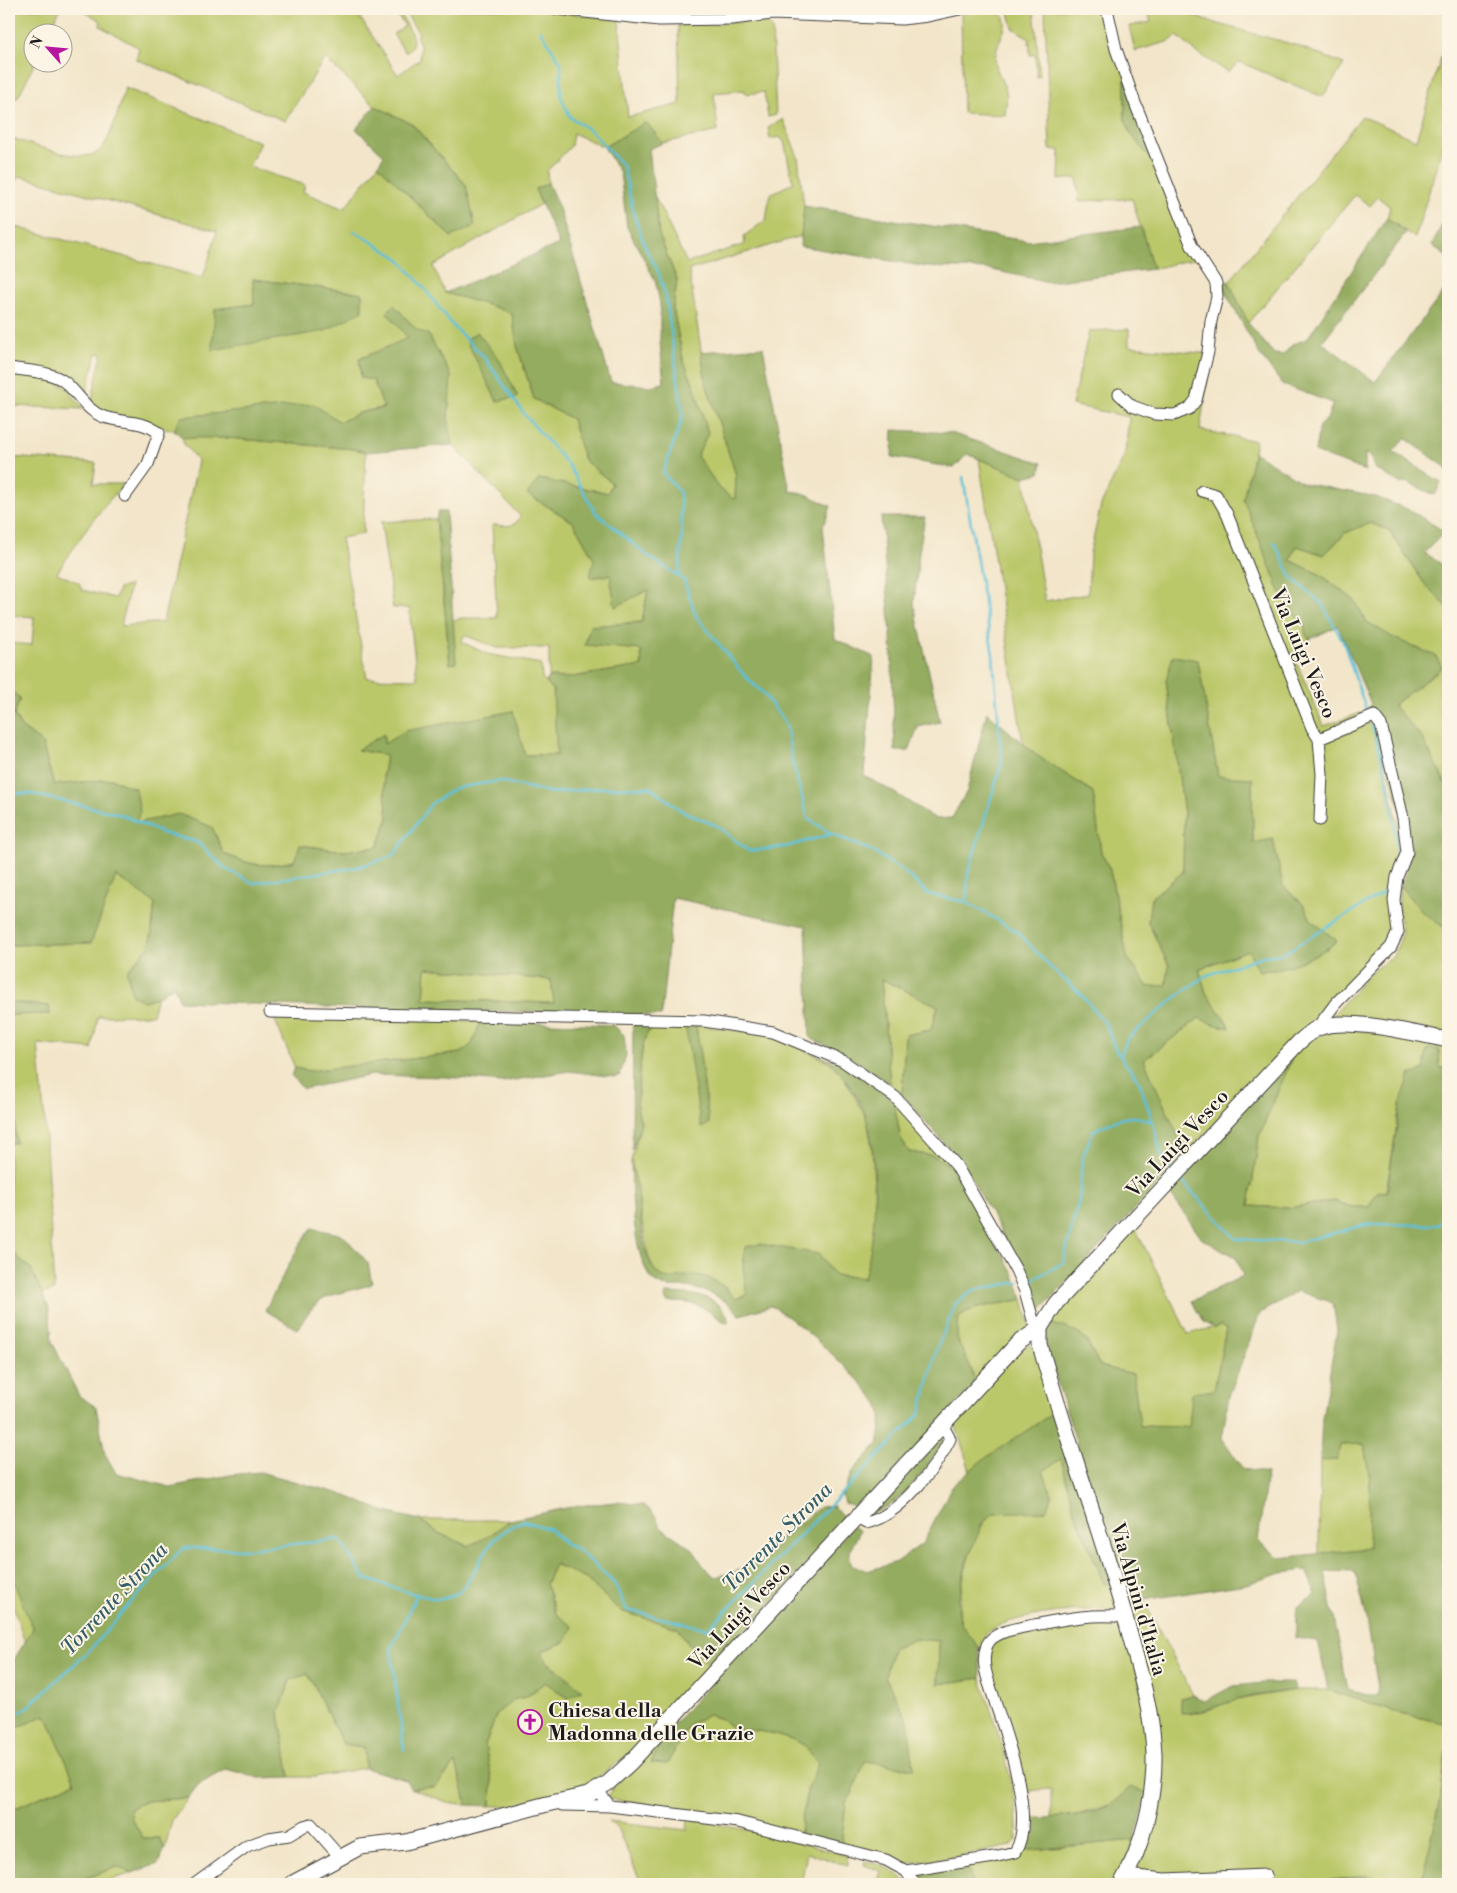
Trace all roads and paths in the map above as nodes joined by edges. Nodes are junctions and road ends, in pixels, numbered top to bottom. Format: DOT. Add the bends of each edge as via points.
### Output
graph roads {
  1 [pos="557,9"];
  2 [pos="960,9"];
  3 [pos="1107,9"];
  4 [pos="9,368"];
  5 [pos="1119,394"];
  6 [pos="1202,491"];
  7 [pos="125,496"];
  8 [pos="1319,739"];
  9 [pos="1320,820"];
  10 [pos="270,1012"];
  11 [pos="1317,1028"];
  12 [pos="1448,1040"];
  13 [pos="1040,1328"];
  14 [pos="942,1426"];
  15 [pos="857,1518"];
  16 [pos="1125,1617"];
  17 [pos="597,1790"];
  18 [pos="547,1804"];
  19 [pos="610,1806"];
  20 [pos="340,1857"];
  21 [pos="906,1871"];
  22 [pos="1266,1875"];
  23 [pos="1124,1879"];
  24 [pos="195,1884"];
  25 [pos="291,1884"];
  26 [pos="915,1884"];
  1 -- 2 [label="street" via="659,20 732,20 772,14 902,19"];
  3 -- 5 [label="street" via="1119,58 1192,246 1216,283 1208,352 1196,400 1189,409 1174,415 1154,414 1132,406"];
  4 -- 7 [label="street" via="48,375 66,383 91,410 104,417 151,426 159,433 148,464"];
  6 -- 8 [label="street, Via Luigi Vesco" via="1216,495 1227,514"];
  8 -- 9 [label="street" via="1322,774"];
  8 -- 11 [label="street, Via Luigi Vesco" via="1374,716 1381,725 1403,818 1407,852 1394,900 1398,932 1391,947 1336,1003"];
  10 -- 13 [label="street" via="704,1021 773,1032 843,1061 895,1097 956,1165 1016,1270 1033,1320"];
  11 -- 12 [label="street" via="1350,1024"];
  11 -- 13 [label="street, Via Luigi Vesco" via="1299,1042 1056,1303"];
  13 -- 14 [label="street, Via Luigi Vesco" via="1018,1343"];
  13 -- 16 [label="street, Via Alpini d'Italia" via="1044,1360"];
  14 -- 15 [label="street, Via Luigi Vesco"];
  14 -- 15 [label="street" via="950,1439 942,1457 906,1498 878,1520 866,1523"];
  15 -- 17 [label="street, Via Luigi Vesco" via="631,1762"];
  16 -- 21 [label="street" via="1099,1614 1048,1622 995,1635 987,1644 984,1660 988,1682 1024,1805 1022,1843 1016,1852 994,1858"];
  16 -- 23 [label="street, Via Alpini d'Italia" via="1144,1688 1154,1753 1152,1789 1139,1842"];
  17 -- 18 [label="street"];
  17 -- 19 [label="street"];
  18 -- 19 [label="street"];
  18 -- 20 [label="street" via="406,1842 360,1847"];
  19 -- 21 [label="street" via="738,1822 886,1860"];
  20 -- 24 [label="street" via="311,1824 290,1835 247,1846"];
  20 -- 25 [label="street"];
  21 -- 26 [label="street"];
  22 -- 23 [label="street"];
}
